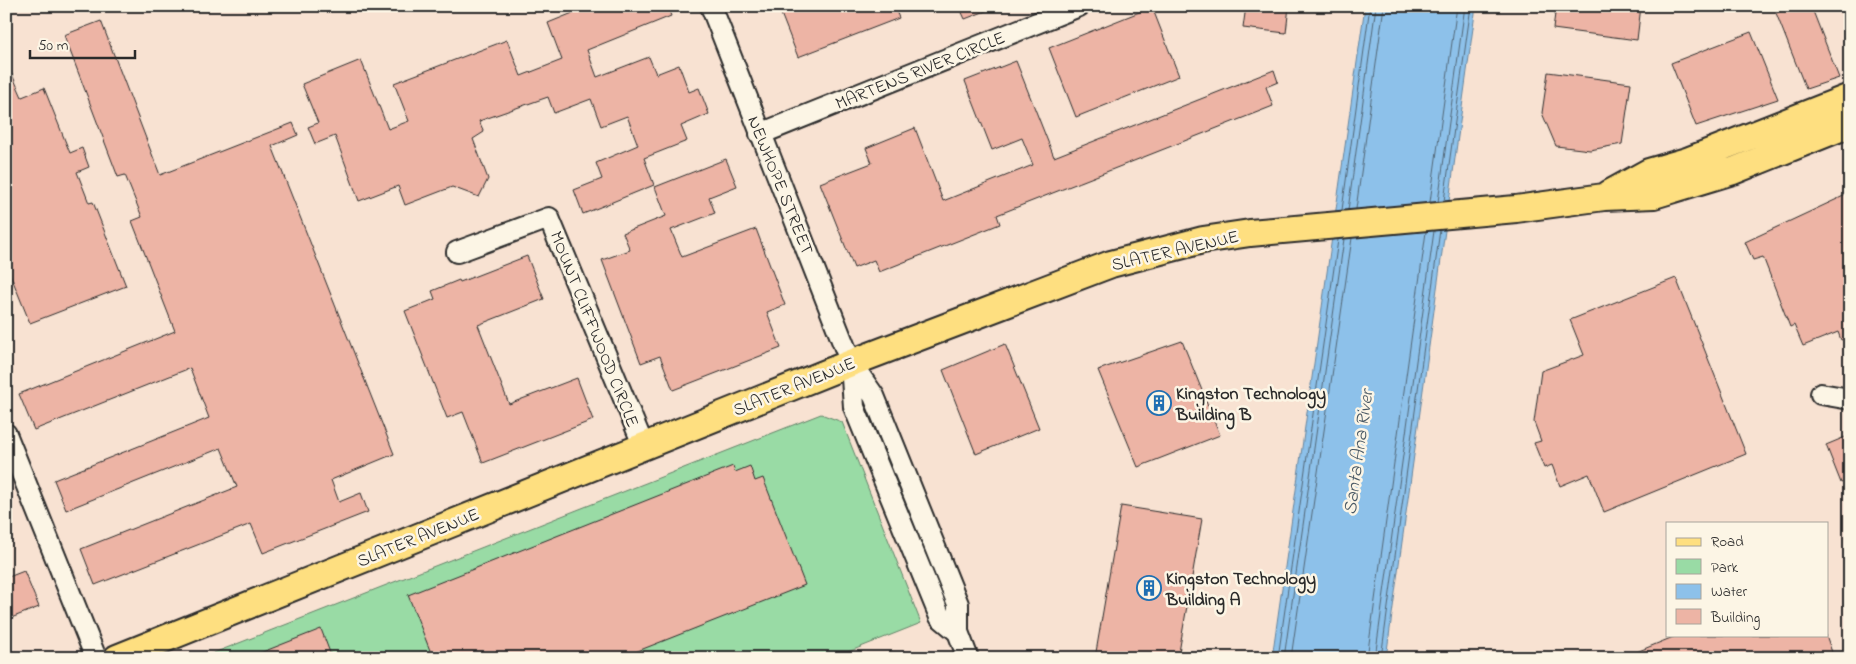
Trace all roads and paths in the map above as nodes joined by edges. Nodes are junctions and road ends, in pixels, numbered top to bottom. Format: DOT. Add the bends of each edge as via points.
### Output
graph roads {
  1 [pos="712,6"];
  2 [pos="1079,6"];
  3 [pos="1850,97"];
  4 [pos="1850,124"];
  5 [pos="760,134"];
  6 [pos="1604,197"];
  7 [pos="457,252"];
  8 [pos="851,363"];
  9 [pos="1820,394"];
  10 [pos="1850,399"];
  11 [pos="6,434"];
  12 [pos="644,447"];
  13 [pos="96,658"];
  14 [pos="117,658"];
  15 [pos="968,658"];
  1 -- 5 [label="street, NEWHOPE STREET"];
  2 -- 5 [label="street, MARTENS RIVER CIRCLE"];
  3 -- 6 [label="main road" via="1687,161 1649,172"];
  4 -- 6 [label="main road, SLATER AVENUE" via="1694,184 1654,195"];
  5 -- 8 [label="street, NEWHOPE STREET"];
  6 -- 8 [label="main road, SLATER AVENUE" via="1204,240 1111,264"];
  7 -- 12 [label="street, MOUNT CLIFFWOOD CIRCLE" via="549,218"];
  8 -- 12 [label="main road, SLATER AVENUE"];
  8 -- 15 [label="street, NEWHOPE STREET" via="874,396 958,604 958,632"];
  9 -- 10 [label="street"];
  11 -- 13 [label="street"];
  12 -- 14 [label="main road, SLATER AVENUE"];
}
